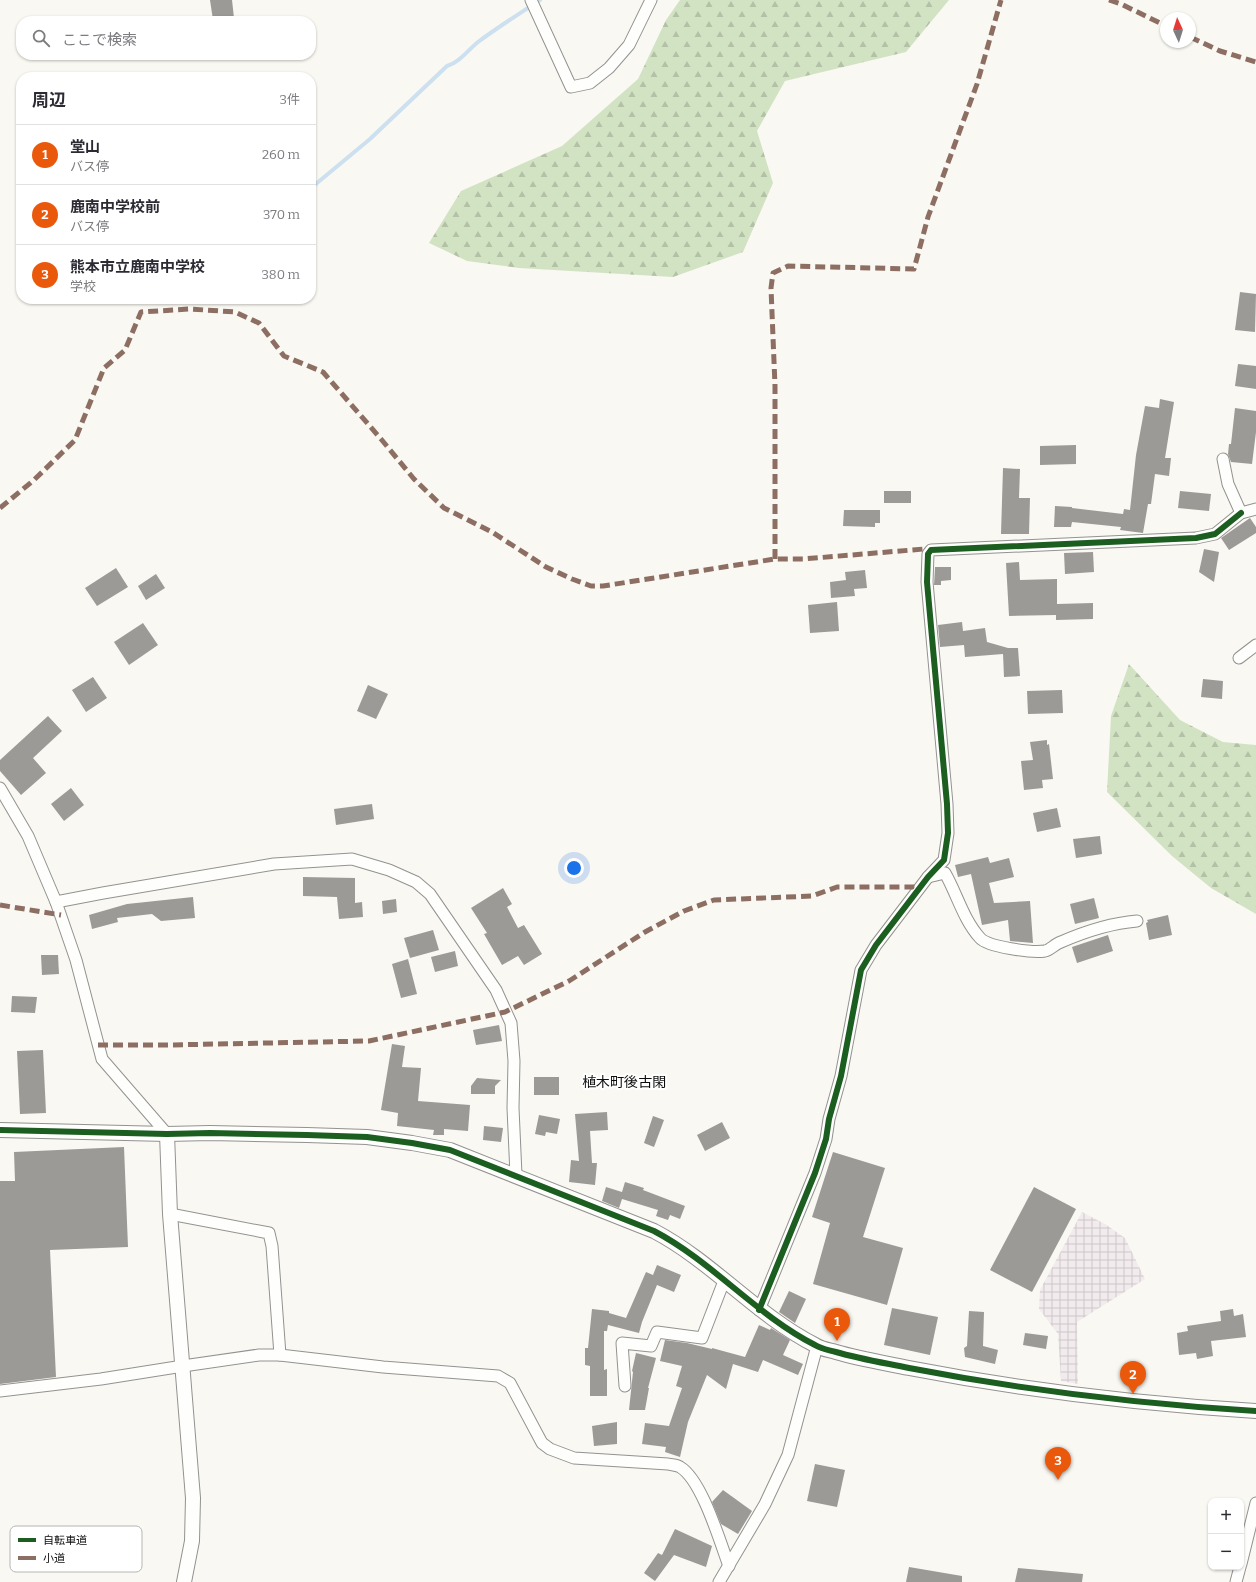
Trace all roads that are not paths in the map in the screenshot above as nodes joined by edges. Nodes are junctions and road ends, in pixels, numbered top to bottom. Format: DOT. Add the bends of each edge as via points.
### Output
graph roads {
  1 [pos="532,0"];
  2 [pos="651,0"];
  3 [pos="1223,459"];
  4 [pos="1256,509"];
  5 [pos="1241,513"];
  6 [pos="1256,645"];
  7 [pos="1239,658"];
  8 [pos="0,788"];
  9 [pos="928,877"];
  10 [pos="56,902"];
  11 [pos="1137,921"];
  12 [pos="0,1130"];
  13 [pos="166,1134"];
  14 [pos="516,1175"];
  15 [pos="170,1214"];
  16 [pos="724,1280"];
  17 [pos="759,1310"];
  18 [pos="817,1346"];
  19 [pos="280,1355"];
  20 [pos="182,1366"];
  21 [pos="624,1386"];
  22 [pos="0,1391"];
  23 [pos="1256,1411"];
  24 [pos="1256,1503"];
  25 [pos="1244,1552"];
  26 [pos="729,1566"];
  27 [pos="1239,1570"];
  28 [pos="184,1582"];
  29 [pos="719,1582"];
  30 [pos="1236,1582"];
  1 -- 2 [label="street" via="571,87 590,84 610,68 628,45"];
  3 -- 5 [label="street" via="1228,484"];
  4 -- 5 [label="street"];
  5 -- 9 [label="street" via="1215,534 1196,538 931,550 928,554 926,582 948,834 944,860"];
  6 -- 7 [label="street"];
  8 -- 10 [label="street" via="28,836"];
  9 -- 11 [label="street" via="945,873 966,919 981,939 1027,952 1046,951 1060,942 1092,931"];
  9 -- 17 [label="street" via="861,970 826,1139"];
  10 -- 13 [label="street" via="76,960 102,1059"];
  10 -- 14 [label="street" via="274,864 352,860 389,870 416,882 430,894 496,990 511,1023"];
  12 -- 13 [label="street"];
  13 -- 14 [label="street" via="210,1132 367,1137 450,1150"];
  13 -- 15 [label="street"];
  14 -- 16 [label="street" via="654,1231 694,1255"];
  15 -- 19 [label="street" via="269,1233"];
  15 -- 20 [label="street"];
  16 -- 17 [label="street"];
  16 -- 21 [label="street" via="702,1338 658,1332 651,1346 622,1343"];
  17 -- 18 [label="street" via="783,1328"];
  18 -- 23 [label="street" via="852,1357 934,1373 1068,1393 1174,1406"];
  18 -- 26 [label="street" via="788,1455 765,1504"];
  19 -- 20 [label="street"];
  19 -- 26 [label="street" via="383,1367 498,1376 510,1383 542,1443 550,1449 574,1458 680,1467 700,1491"];
  20 -- 22 [label="street"];
  20 -- 28 [label="street" via="194,1522"];
  24 -- 25 [label="street"];
  26 -- 29 [label="street"];
  27 -- 30 [label="street"];
}
